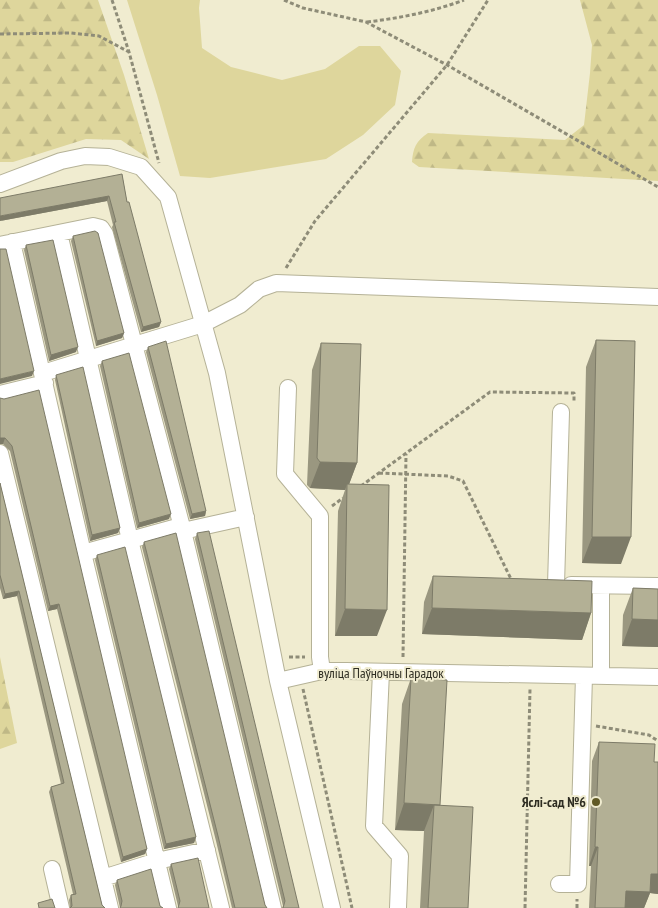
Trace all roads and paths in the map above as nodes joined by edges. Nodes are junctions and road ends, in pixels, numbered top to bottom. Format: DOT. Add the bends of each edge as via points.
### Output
graph roads {
  1 [pos="112,0"];
  2 [pos="284,0"];
  3 [pos="464,0"];
  4 [pos="488,0"];
  5 [pos="366,22"];
  6 [pos="0,34"];
  7 [pos="129,52"];
  8 [pos="448,65"];
  9 [pos="161,170"];
  10 [pos="0,184"];
  11 [pos="658,188"];
  12 [pos="59,233"];
  13 [pos="6,244"];
  14 [pos="276,283"];
  15 [pos="658,297"];
  16 [pos="203,324"];
  17 [pos="134,346"];
  18 [pos="88,360"];
  19 [pos="44,378"];
  20 [pos="288,388"];
  21 [pos="0,394"];
  22 [pos="567,412"];
  23 [pos="0,452"];
  24 [pos="406,453"];
  25 [pos="379,473"];
  26 [pos="405,474"];
  27 [pos="357,489"];
  28 [pos="349,494"];
  29 [pos="320,516"];
  30 [pos="246,517"];
  31 [pos="182,528"];
  32 [pos="130,540"];
  33 [pos="83,553"];
  34 [pos="513,584"];
  35 [pos="539,584"];
  36 [pos="556,585"];
  37 [pos="602,586"];
  38 [pos="658,586"];
  39 [pos="403,658"];
  40 [pos="322,671"];
  41 [pos="381,672"];
  42 [pos="584,676"];
  43 [pos="601,676"];
  44 [pos="658,677"];
  45 [pos="278,681"];
  46 [pos="302,686"];
  47 [pos="530,687"];
  48 [pos="583,724"];
  49 [pos="658,741"];
  50 [pos="207,850"];
  51 [pos="157,861"];
  52 [pos="52,869"];
  53 [pos="103,878"];
  54 [pos="559,884"];
  55 [pos="61,908"];
  56 [pos="110,908"];
  57 [pos="168,908"];
  58 [pos="221,908"];
  59 [pos="273,908"];
  60 [pos="332,908"];
  61 [pos="352,908"];
  62 [pos="398,908"];
  63 [pos="525,908"];
  1 -- 7 [label="path"];
  2 -- 5 [label="path" via="302,8"];
  3 -- 5 [label="path" via="426,13"];
  4 -- 8 [label="path"];
  5 -- 8 [label="path"];
  6 -- 7 [label="path" via="99,36"];
  7 -- 9 [label="path"];
  8 -- 11 [label="path"];
  8 -- 14 [label="path" via="315,221"];
  10 -- 16 [label="street" via="61,161 85,156 109,157 141,168 168,197"];
  12 -- 13 [label="street"];
  12 -- 17 [label="street" via="93,226 104,234"];
  12 -- 18 [label="street"];
  13 -- 19 [label="street"];
  14 -- 15 [label="street"];
  14 -- 16 [label="street" via="259,289 240,305"];
  16 -- 17 [label="street"];
  16 -- 30 [label="street" via="217,373"];
  17 -- 18 [label="street"];
  17 -- 31 [label="street"];
  18 -- 19 [label="street"];
  18 -- 32 [label="street"];
  19 -- 21 [label="street"];
  19 -- 33 [label="street"];
  20 -- 29 [label="street" via="285,474"];
  22 -- 24 [label="path" via="574,393 490,392"];
  22 -- 36 [label="street"];
  23 -- 53 [label="street"];
  24 -- 25 [label="path"];
  24 -- 26 [label="path"];
  25 -- 26 [label="path"];
  25 -- 27 [label="path"];
  26 -- 34 [label="path" via="448,476 463,481"];
  26 -- 39 [label="path"];
  28 -- 29 [label="path"];
  29 -- 40 [label="street"];
  30 -- 31 [label="street"];
  30 -- 45 [label="street"];
  31 -- 32 [label="street"];
  31 -- 59 [label="street"];
  32 -- 33 [label="street"];
  32 -- 50 [label="street"];
  33 -- 51 [label="street"];
  35 -- 36 [label="street"];
  36 -- 37 [label="street"];
  37 -- 38 [label="street"];
  37 -- 43 [label="street"];
  40 -- 41 [label="street, вуліца Паўночны Гарадок"];
  40 -- 45 [label="street, вуліца Паўночны Гарадок"];
  41 -- 42 [label="street, вуліца Паўночны Гарадок"];
  41 -- 62 [label="street" via="374,826 400,856"];
  42 -- 43 [label="street, вуліца Паўночны Гарадок"];
  42 -- 48 [label="street"];
  43 -- 44 [label="street, вуліца Паўночны Гарадок"];
  45 -- 60 [label="street"];
  46 -- 61 [label="path"];
  47 -- 63 [label="path"];
  48 -- 49 [label="path" via="650,735"];
  48 -- 54 [label="street" via="578,884"];
  50 -- 51 [label="street"];
  50 -- 58 [label="street"];
  51 -- 53 [label="street"];
  51 -- 57 [label="street"];
  52 -- 55 [label="street"];
  53 -- 56 [label="street"];
}
